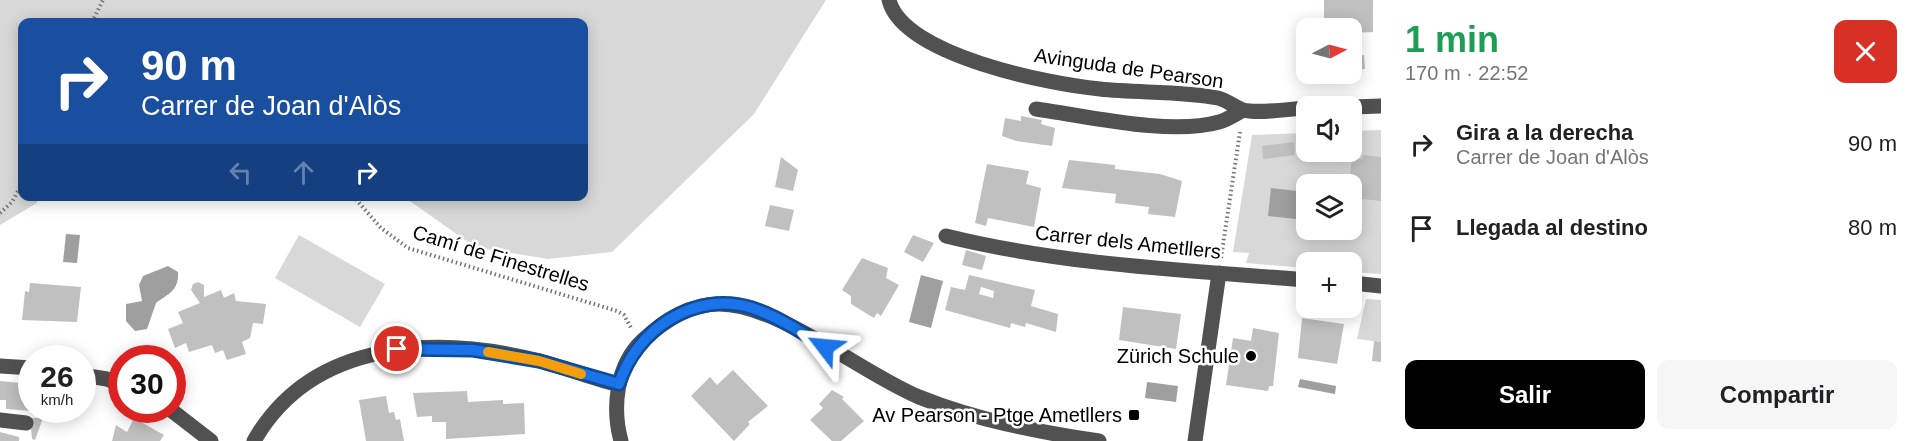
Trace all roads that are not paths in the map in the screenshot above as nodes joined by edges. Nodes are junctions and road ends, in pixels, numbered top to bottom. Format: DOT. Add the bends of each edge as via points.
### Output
graph roads {
  1 [pos="889,0"];
  2 [pos="1381,106"];
  3 [pos="1362,107"];
  4 [pos="1296,108"];
  5 [pos="1036,109"];
  6 [pos="1244,110"];
  7 [pos="946,236"];
  8 [pos="1220,269"];
  9 [pos="1296,279"];
  10 [pos="1362,284"];
  11 [pos="1381,286"];
  12 [pos="0,366"];
  13 [pos="18,367"];
  14 [pos="619,384"];
  15 [pos="0,420"];
  16 [pos="18,422"];
  17 [pos="186,422"];
  18 [pos="211,441"];
  19 [pos="254,441"];
  20 [pos="621,441"];
  21 [pos="1099,441"];
  22 [pos="1195,441"];
  1 -- 6 [label="street, Avinguda de Pearson" via="916,34 957,56 1015,73 1097,89 1219,98"];
  2 -- 3 [label="street"];
  4 -- 6 [label="street, Avinguda de Pearson"];
  5 -- 6 [label="street, Avinguda de Pearson" via="1154,125 1191,126 1219,122"];
  7 -- 8 [label="street, Carrer dels Ametllers" via="1063,258"];
  8 -- 9 [label="street, Carrer dels Ametllers"];
  8 -- 22 [label="street"];
  10 -- 11 [label="street"];
  12 -- 13 [label="street"];
  14 -- 19 [label="street" via="539,361 473,350 397,349 335,365 309,380 285,398"];
  14 -- 20 [label="street" via="616,423"];
  14 -- 21 [label="street" via="639,344 666,320 718,304 752,308 918,397 965,414"];
  15 -- 16 [label="street"];
  17 -- 18 [label="street"];
}
